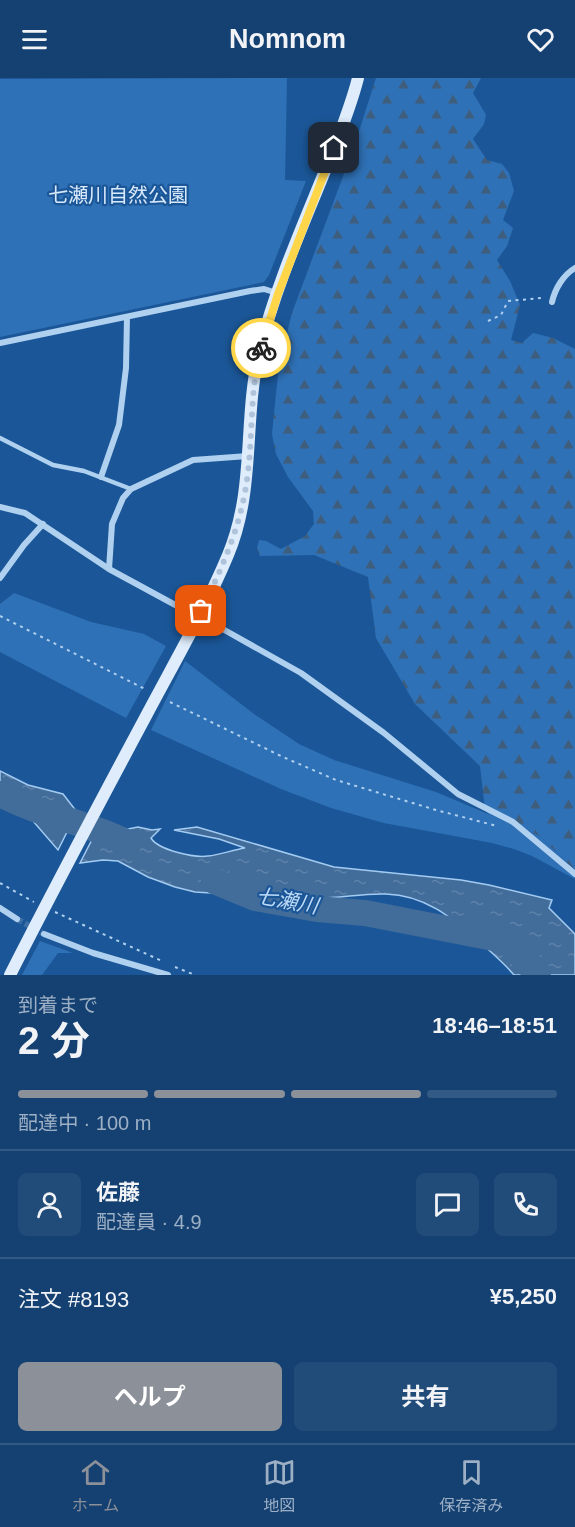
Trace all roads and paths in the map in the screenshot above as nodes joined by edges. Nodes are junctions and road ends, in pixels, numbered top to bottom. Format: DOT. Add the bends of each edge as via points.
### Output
graph roads {
  1 [pos="358,78"];
  2 [pos="575,268"];
  3 [pos="278,294"];
  4 [pos="553,299"];
  5 [pos="127,317"];
  6 [pos="488,321"];
  7 [pos="0,343"];
  8 [pos="0,438"];
  9 [pos="249,456"];
  10 [pos="100,477"];
  11 [pos="131,489"];
  12 [pos="0,507"];
  13 [pos="43,524"];
  14 [pos="109,569"];
  15 [pos="0,578"];
  16 [pos="179,607"];
  17 [pos="0,616"];
  18 [pos="212,623"];
  19 [pos="148,691"];
  20 [pos="164,699"];
  21 [pos="506,828"];
  22 [pos="575,874"];
  23 [pos="0,884"];
  24 [pos="40,905"];
  25 [pos="0,908"];
  26 [pos="48,909"];
  27 [pos="17,919"];
  28 [pos="44,934"];
  29 [pos="10,975"];
  30 [pos="168,975"];
  31 [pos="195,975"];
  1 -- 3 [label="street"];
  2 -- 4 [label="street" via="568,272"];
  3 -- 5 [label="street" via="264,289 250,291"];
  3 -- 9 [label="street" via="255,374"];
  4 -- 6 [label="path" via="508,301 501,315"];
  5 -- 7 [label="street"];
  5 -- 10 [label="street" via="119,425"];
  8 -- 10 [label="lane" via="53,465"];
  9 -- 11 [label="street" via="193,460"];
  9 -- 29 [label="street" via="242,510 228,554"];
  10 -- 11 [label="lane"];
  11 -- 14 [label="street" via="112,524"];
  12 -- 13 [label="street" via="22,511"];
  13 -- 14 [label="street"];
  13 -- 15 [label="street"];
  14 -- 16 [label="street"];
  17 -- 19 [label="path"];
  18 -- 22 [label="street" via="301,673 384,733 458,794 513,822"];
  20 -- 21 [label="path" via="336,780"];
  23 -- 24 [label="path"];
  25 -- 27 [label="street"];
  26 -- 31 [label="path"];
  28 -- 30 [label="street"];
}
